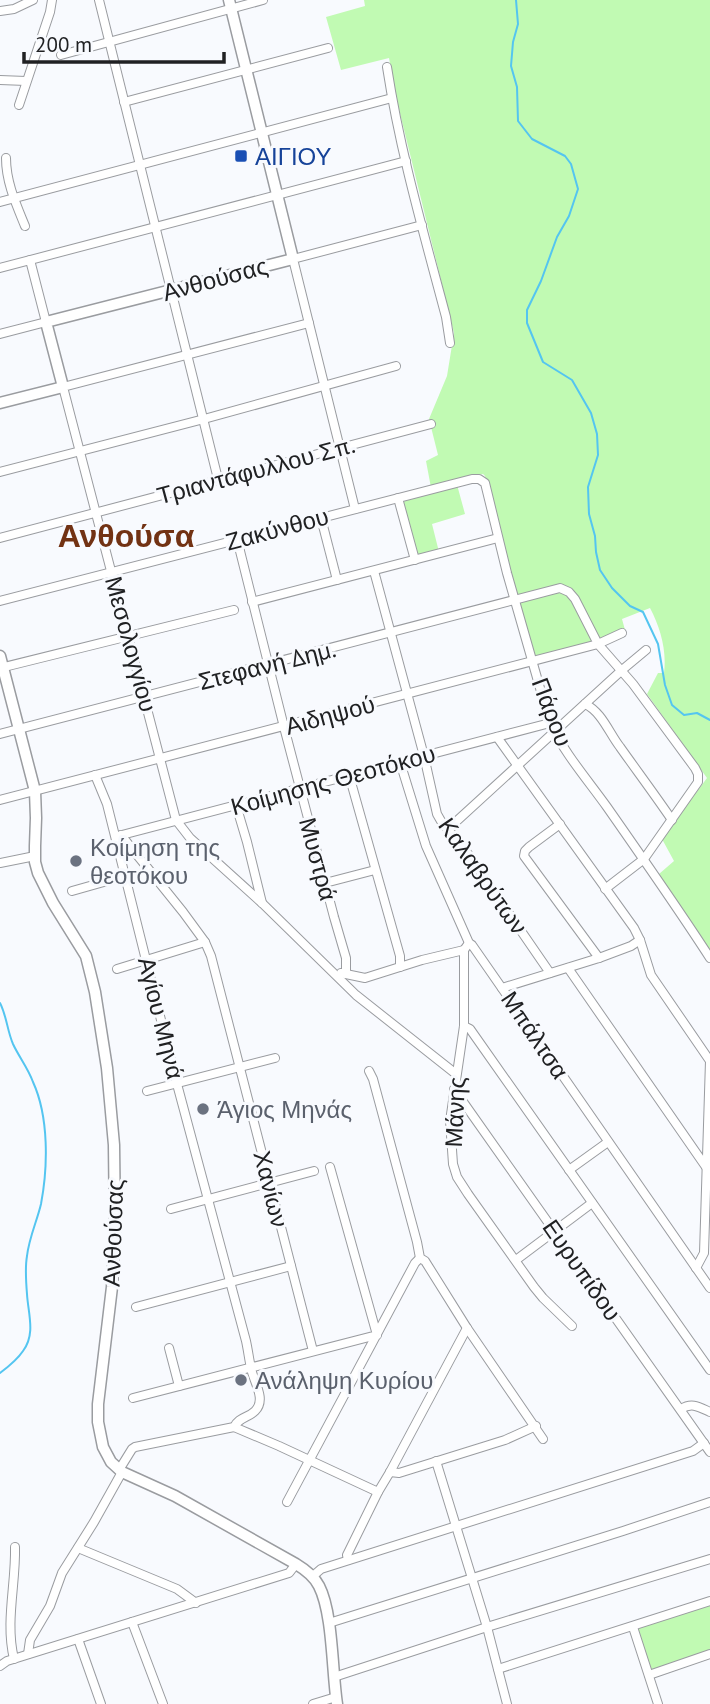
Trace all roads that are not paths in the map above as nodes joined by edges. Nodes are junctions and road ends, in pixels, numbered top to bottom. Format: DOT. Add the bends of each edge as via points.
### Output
graph roads {
  1 [pos="33,0"];
  2 [pos="52,0"];
  3 [pos="99,0"];
  4 [pos="263,0"];
  5 [pos="230,4"];
  6 [pos="0,11"];
  7 [pos="109,42"];
  8 [pos="328,48"];
  9 [pos="61,55"];
  10 [pos="387,67"];
  11 [pos="246,70"];
  12 [pos="0,80"];
  13 [pos="26,81"];
  14 [pos="392,98"];
  15 [pos="124,102"];
  16 [pos="19,105"];
  17 [pos="262,132"];
  18 [pos="6,158"];
  19 [pos="406,161"];
  20 [pos="140,165"];
  21 [pos="277,195"];
  22 [pos="13,198"];
  23 [pos="0,202"];
  24 [pos="422,225"];
  25 [pos="24,226"];
  26 [pos="156,228"];
  27 [pos="293,259"];
  28 [pos="30,260"];
  29 [pos="0,268"];
  30 [pos="172,291"];
  31 [pos="46,322"];
  32 [pos="309,323"];
  33 [pos="0,334"];
  34 [pos="450,343"];
  35 [pos="188,355"];
  36 [pos="396,366"];
  37 [pos="325,385"];
  38 [pos="63,387"];
  39 [pos="0,403"];
  40 [pos="204,419"];
  41 [pos="431,424"];
  42 [pos="339,448"];
  43 [pos="80,451"];
  44 [pos="0,472"];
  45 [pos="218,479"];
  46 [pos="472,479"];
  47 [pos="398,498"];
  48 [pos="355,509"];
  49 [pos="97,513"];
  50 [pos="321,518"];
  51 [pos="0,538"];
  52 [pos="498,538"];
  53 [pos="237,539"];
  54 [pos="415,560"];
  55 [pos="374,571"];
  56 [pos="112,572"];
  57 [pos="337,580"];
  58 [pos="0,601"];
  59 [pos="515,601"];
  60 [pos="253,602"];
  61 [pos="234,610"];
  62 [pos="391,633"];
  63 [pos="622,633"];
  64 [pos="128,635"];
  65 [pos="598,644"];
  66 [pos="646,650"];
  67 [pos="533,662"];
  68 [pos="1,664"];
  69 [pos="268,664"];
  70 [pos="622,670"];
  71 [pos="407,694"];
  72 [pos="144,696"];
  73 [pos="585,704"];
  74 [pos="284,727"];
  75 [pos="552,727"];
  76 [pos="19,729"];
  77 [pos="0,734"];
  78 [pos="497,737"];
  79 [pos="424,756"];
  80 [pos="160,758"];
  81 [pos="400,762"];
  82 [pos="517,765"];
  83 [pos="95,775"];
  84 [pos="349,775"];
  85 [pos="300,788"];
  86 [pos="35,791"];
  87 [pos="0,800"];
  88 [pos="236,805"];
  89 [pos="176,820"];
  90 [pos="673,820"];
  91 [pos="560,824"];
  92 [pos="448,829"];
  93 [pos="118,836"];
  94 [pos="35,856"];
  95 [pos="644,859"];
  96 [pos="0,863"];
  97 [pos="375,870"];
  98 [pos="125,876"];
  99 [pos="325,883"];
  100 [pos="605,889"];
  101 [pos="72,891"];
  102 [pos="262,903"];
  103 [pos="640,940"];
  104 [pos="205,942"];
  105 [pos="467,947"];
  106 [pos="598,958"];
  107 [pos="710,958"];
  108 [pos="146,960"];
  109 [pos="400,967"];
  110 [pos="568,968"];
  111 [pos="117,969"];
  112 [pos="550,973"];
  113 [pos="335,974"];
  114 [pos="346,974"];
  115 [pos="502,988"];
  116 [pos="464,1026"];
  117 [pos="275,1058"];
  118 [pos="710,1061"];
  119 [pos="240,1068"];
  120 [pos="369,1071"];
  121 [pos="456,1074"];
  122 [pos="177,1084"];
  123 [pos="454,1089"];
  124 [pos="147,1091"];
  125 [pos="608,1142"];
  126 [pos="330,1167"];
  127 [pos="569,1170"];
  128 [pos="708,1170"];
  129 [pos="314,1171"];
  130 [pos="270,1182"];
  131 [pos="208,1199"];
  132 [pos="592,1203"];
  133 [pos="171,1209"];
  134 [pos="554,1231"];
  135 [pos="420,1258"];
  136 [pos="516,1260"];
  137 [pos="291,1266"];
  138 [pos="696,1268"];
  139 [pos="230,1281"];
  140 [pos="710,1288"];
  141 [pos="136,1307"];
  142 [pos="572,1326"];
  143 [pos="467,1328"];
  144 [pos="377,1335"];
  145 [pos="169,1348"];
  146 [pos="313,1351"];
  147 [pos="250,1366"];
  148 [pos="710,1370"];
  149 [pos="179,1386"];
  150 [pos="134,1398"];
  151 [pos="681,1409"];
  152 [pos="710,1412"];
  153 [pos="536,1426"];
  154 [pos="234,1427"];
  155 [pos="543,1439"];
  156 [pos="704,1443"];
  157 [pos="710,1452"];
  158 [pos="308,1460"];
  159 [pos="436,1461"];
  160 [pos="120,1471"];
  161 [pos="390,1472"];
  162 [pos="378,1492"];
  163 [pos="287,1502"];
  164 [pos="710,1502"];
  165 [pos="456,1526"];
  166 [pos="15,1547"];
  167 [pos="78,1548"];
  168 [pos="710,1559"];
  169 [pos="348,1560"];
  170 [pos="296,1564"];
  171 [pos="313,1576"];
  172 [pos="472,1578"];
  173 [pos="710,1601"];
  174 [pos="197,1603"];
  175 [pos="132,1622"];
  176 [pos="329,1623"];
  177 [pos="487,1627"];
  178 [pos="633,1627"];
  179 [pos="78,1639"];
  180 [pos="28,1654"];
  181 [pos="710,1654"];
  182 [pos="15,1658"];
  183 [pos="0,1666"];
  184 [pos="498,1669"];
  185 [pos="649,1675"];
  186 [pos="334,1677"];
  187 [pos="337,1700"];
  188 [pos="101,1704"];
  189 [pos="163,1704"];
  190 [pos="313,1704"];
  191 [pos="507,1704"];
  192 [pos="658,1704"];
  1 -- 6 [label="street"];
  2 -- 13 [label="street"];
  3 -- 7 [label="street"];
  4 -- 5 [label="street"];
  5 -- 7 [label="street"];
  5 -- 11 [label="street, Ανθούσας"];
  7 -- 9 [label="street"];
  7 -- 15 [label="street"];
  8 -- 11 [label="street"];
  10 -- 14 [label="street"];
  11 -- 15 [label="street"];
  11 -- 17 [label="street, Ανθούσας"];
  12 -- 13 [label="street"];
  13 -- 16 [label="street"];
  14 -- 17 [label="street"];
  14 -- 19 [label="street"];
  15 -- 20 [label="street"];
  17 -- 20 [label="street"];
  17 -- 21 [label="street, Ανθούσας"];
  18 -- 22 [label="street"];
  19 -- 21 [label="street"];
  19 -- 24 [label="street"];
  20 -- 22 [label="street"];
  20 -- 26 [label="street"];
  21 -- 26 [label="street"];
  21 -- 27 [label="street, Ανθούσας"];
  22 -- 23 [label="street"];
  22 -- 25 [label="street"];
  24 -- 27 [label="street"];
  24 -- 34 [label="street"];
  26 -- 28 [label="street"];
  26 -- 30 [label="street"];
  27 -- 30 [label="street, Ανθούσας"];
  27 -- 32 [label="street"];
  28 -- 29 [label="street"];
  28 -- 31 [label="street"];
  30 -- 31 [label="street, Ανθούσας"];
  30 -- 35 [label="street"];
  31 -- 33 [label="street"];
  31 -- 38 [label="street"];
  32 -- 35 [label="street"];
  32 -- 37 [label="street"];
  35 -- 38 [label="street"];
  35 -- 40 [label="street"];
  36 -- 37 [label="street"];
  37 -- 40 [label="street"];
  37 -- 42 [label="street"];
  38 -- 39 [label="street"];
  38 -- 43 [label="street, Μεσολογγίου"];
  40 -- 43 [label="street"];
  40 -- 45 [label="street"];
  41 -- 42 [label="street, Τριαντάφυλλου Σπ."];
  42 -- 45 [label="street, Τριαντάφυλλου Σπ."];
  42 -- 48 [label="street"];
  43 -- 44 [label="street"];
  43 -- 49 [label="street, Μεσολογγίου"];
  45 -- 49 [label="street, Τριαντάφυλλου Σπ."];
  46 -- 47 [label="street, Ζακύνθου"];
  46 -- 52 [label="street, Πάρου" via="485,483"];
  47 -- 48 [label="street, Ζακύνθου"];
  47 -- 54 [label="street"];
  48 -- 50 [label="street, Ζακύνθου"];
  49 -- 51 [label="street, Τριαντάφυλλου Σπ."];
  49 -- 56 [label="street, Μεσολογγίου"];
  50 -- 53 [label="street, Ζακύνθου"];
  50 -- 57 [label="street"];
  52 -- 54 [label="street"];
  52 -- 59 [label="street, Πάρου"];
  53 -- 56 [label="street, Ζακύνθου"];
  53 -- 60 [label="street, Μυστρά"];
  54 -- 55 [label="street"];
  55 -- 57 [label="street"];
  55 -- 62 [label="street, Καλαβρύτων"];
  56 -- 58 [label="street, Ζακύνθου"];
  56 -- 64 [label="street, Μεσολογγίου"];
  57 -- 60 [label="street"];
  59 -- 62 [label="street, Στεφανή Δημ."];
  59 -- 65 [label="street, Στεφανή Δημ." via="565,590 575,599"];
  59 -- 67 [label="street, Πάρου"];
  60 -- 69 [label="street, Μυστρά"];
  61 -- 64 [label="street"];
  62 -- 69 [label="street, Στεφανή Δημ."];
  62 -- 71 [label="street, Καλαβρύτων"];
  63 -- 65 [label="street, Αιδηψού"];
  64 -- 68 [label="street"];
  64 -- 72 [label="street, Μεσολογγίου"];
  65 -- 67 [label="street, Αιδηψού"];
  65 -- 70 [label="street"];
  66 -- 70 [label="street"];
  67 -- 71 [label="street, Αιδηψού"];
  67 -- 75 [label="street, Πάρου"];
  68 -- 76 [label="street, Ανθούσας"];
  69 -- 72 [label="street, Στεφανή Δημ."];
  69 -- 74 [label="street, Μυστρά"];
  70 -- 73 [label="street"];
  70 -- 90 [label="street" via="698,774 698,782"];
  71 -- 74 [label="street, Αιδηψού"];
  71 -- 79 [label="street, Καλαβρύτων"];
  72 -- 76 [label="street, Στεφανή Δημ."];
  72 -- 80 [label="street, Μεσολογγίου"];
  73 -- 75 [label="street"];
  73 -- 90 [label="street" via="597,712"];
  74 -- 80 [label="street, Αιδηψού"];
  74 -- 85 [label="street, Μυστρά"];
  75 -- 78 [label="street, Κοίμησης Θεοτόκου"];
  75 -- 82 [label="street"];
  75 -- 95 [label="street, Πάρου"];
  76 -- 77 [label="street, Στεφανή Δημ."];
  76 -- 86 [label="street, Ανθούσας"];
  78 -- 79 [label="street, Κοίμησης Θεοτόκου"];
  78 -- 82 [label="street"];
  79 -- 81 [label="street, Κοίμησης Θεοτόκου"];
  79 -- 92 [label="street, Καλαβρύτων" via="438,814"];
  80 -- 83 [label="street, Αιδηψού"];
  80 -- 89 [label="street, Μεσολογγίου"];
  81 -- 84 [label="street, Κοίμησης Θεοτόκου"];
  81 -- 105 [label="street, Μπάλτσα" via="429,855"];
  82 -- 91 [label="street"];
  82 -- 92 [label="street"];
  83 -- 86 [label="street, Αιδηψού"];
  83 -- 93 [label="street, Αγίου Μηνά"];
  84 -- 85 [label="street, Κοίμησης Θεοτόκου"];
  84 -- 97 [label="street"];
  85 -- 88 [label="street, Κοίμησης Θεοτόκου"];
  85 -- 99 [label="street, Μυστρά"];
  86 -- 87 [label="street, Αιδηψού"];
  86 -- 94 [label="street, Ανθούσας"];
  88 -- 89 [label="street, Κοίμησης Θεοτόκου"];
  88 -- 102 [label="street"];
  89 -- 93 [label="street, Κοίμησης Θεοτόκου"];
  89 -- 102 [label="street"];
  90 -- 95 [label="street"];
  91 -- 100 [label="street"];
  91 -- 106 [label="street" via="528,847 524,856"];
  92 -- 112 [label="street, Καλαβρύτων"];
  93 -- 98 [label="street, Αγίου Μηνά"];
  93 -- 104 [label="street, Χανίων"];
  94 -- 96 [label="street"];
  94 -- 160 [label="street, Ανθούσας" via="44,886 86,956 107,1068 115,1229 97,1413 103,1447"];
  95 -- 100 [label="street"];
  95 -- 107 [label="street, Πάρου"];
  97 -- 99 [label="street"];
  97 -- 109 [label="street"];
  98 -- 101 [label="street"];
  98 -- 108 [label="street, Αγίου Μηνά"];
  99 -- 114 [label="street, Μυστρά" via="346,958"];
  100 -- 103 [label="street"];
  102 -- 113 [label="street"];
  103 -- 106 [label="street"];
  103 -- 118 [label="street" via="651,975"];
  104 -- 108 [label="street"];
  104 -- 119 [label="street, Χανίων"];
  105 -- 109 [label="street"];
  105 -- 115 [label="street, Μπάλτσα" via="472,945"];
  105 -- 116 [label="street, Μάνης"];
  106 -- 110 [label="street"];
  108 -- 111 [label="street"];
  108 -- 122 [label="street, Αγίου Μηνά"];
  109 -- 114 [label="street" via="365,978"];
  110 -- 112 [label="street"];
  110 -- 128 [label="street"];
  112 -- 115 [label="street"];
  113 -- 114 [label="street"];
  113 -- 121 [label="street"];
  115 -- 125 [label="street, Μπάλτσα"];
  116 -- 121 [label="street, Μάνης"];
  116 -- 127 [label="street"];
  117 -- 119 [label="street"];
  118 -- 128 [label="street"];
  119 -- 122 [label="street"];
  119 -- 130 [label="street, Χανίων"];
  120 -- 135 [label="street"];
  121 -- 123 [label="street, Μάνης"];
  122 -- 124 [label="street"];
  122 -- 131 [label="street, Αγίου Μηνά"];
  123 -- 134 [label="street, Ευρυπίδου"];
  123 -- 136 [label="street, Μάνης" via="450,1121 457,1177"];
  125 -- 127 [label="street"];
  125 -- 138 [label="street, Μπάλτσα"];
  126 -- 144 [label="street"];
  127 -- 132 [label="street"];
  128 -- 138 [label="street" via="704,1253"];
  129 -- 130 [label="street"];
  130 -- 131 [label="street"];
  130 -- 137 [label="street, Χανίων"];
  131 -- 133 [label="street"];
  131 -- 139 [label="street, Αγίου Μηνά"];
  132 -- 134 [label="street"];
  132 -- 148 [label="street"];
  134 -- 136 [label="street"];
  134 -- 151 [label="street, Ευρυπίδου"];
  135 -- 143 [label="street"];
  135 -- 144 [label="street"];
  136 -- 142 [label="street, Μάνης" via="543,1298"];
  137 -- 139 [label="street"];
  137 -- 146 [label="street, Χανίων"];
  138 -- 140 [label="street, Μπάλτσα"];
  139 -- 141 [label="street"];
  139 -- 147 [label="street, Αγίου Μηνά"];
  143 -- 153 [label="street"];
  143 -- 161 [label="street"];
  144 -- 146 [label="street"];
  144 -- 158 [label="street"];
  145 -- 149 [label="street"];
  146 -- 147 [label="street"];
  147 -- 149 [label="street"];
  147 -- 154 [label="street, Αγίου Μηνά" via="260,1396 258,1407"];
  149 -- 150 [label="street"];
  151 -- 152 [label="street" via="694,1405"];
  151 -- 156 [label="street, Ευρυπίδου"];
  153 -- 155 [label="street"];
  153 -- 159 [label="street"];
  154 -- 158 [label="street"];
  154 -- 160 [label="street" via="135,1447"];
  156 -- 157 [label="street, Ευρυπίδου"];
  156 -- 165 [label="street" via="693,1451"];
  158 -- 162 [label="street"];
  158 -- 163 [label="street"];
  159 -- 161 [label="street"];
  159 -- 165 [label="street"];
  160 -- 167 [label="street"];
  160 -- 170 [label="street" via="170,1493"];
  161 -- 162 [label="street"];
  162 -- 169 [label="street"];
  164 -- 172 [label="street"];
  165 -- 169 [label="street"];
  165 -- 172 [label="street"];
  166 -- 182 [label="street" via="10,1626"];
  167 -- 174 [label="street" via="177,1589"];
  167 -- 180 [label="street" via="30,1640"];
  168 -- 177 [label="street"];
  169 -- 171 [label="street"];
  170 -- 171 [label="street"];
  170 -- 174 [label="street" via="289,1573"];
  171 -- 176 [label="street"];
  172 -- 176 [label="street"];
  172 -- 177 [label="street"];
  173 -- 178 [label="street"];
  174 -- 175 [label="street"];
  175 -- 179 [label="street"];
  175 -- 189 [label="street"];
  176 -- 186 [label="street"];
  177 -- 184 [label="street"];
  177 -- 186 [label="street"];
  178 -- 184 [label="street"];
  178 -- 185 [label="street"];
  179 -- 180 [label="street"];
  179 -- 188 [label="street"];
  180 -- 182 [label="street"];
  181 -- 185 [label="street"];
  182 -- 183 [label="street"];
  184 -- 191 [label="street"];
  185 -- 192 [label="street"];
  186 -- 187 [label="street"];
  187 -- 190 [label="street"];
}
